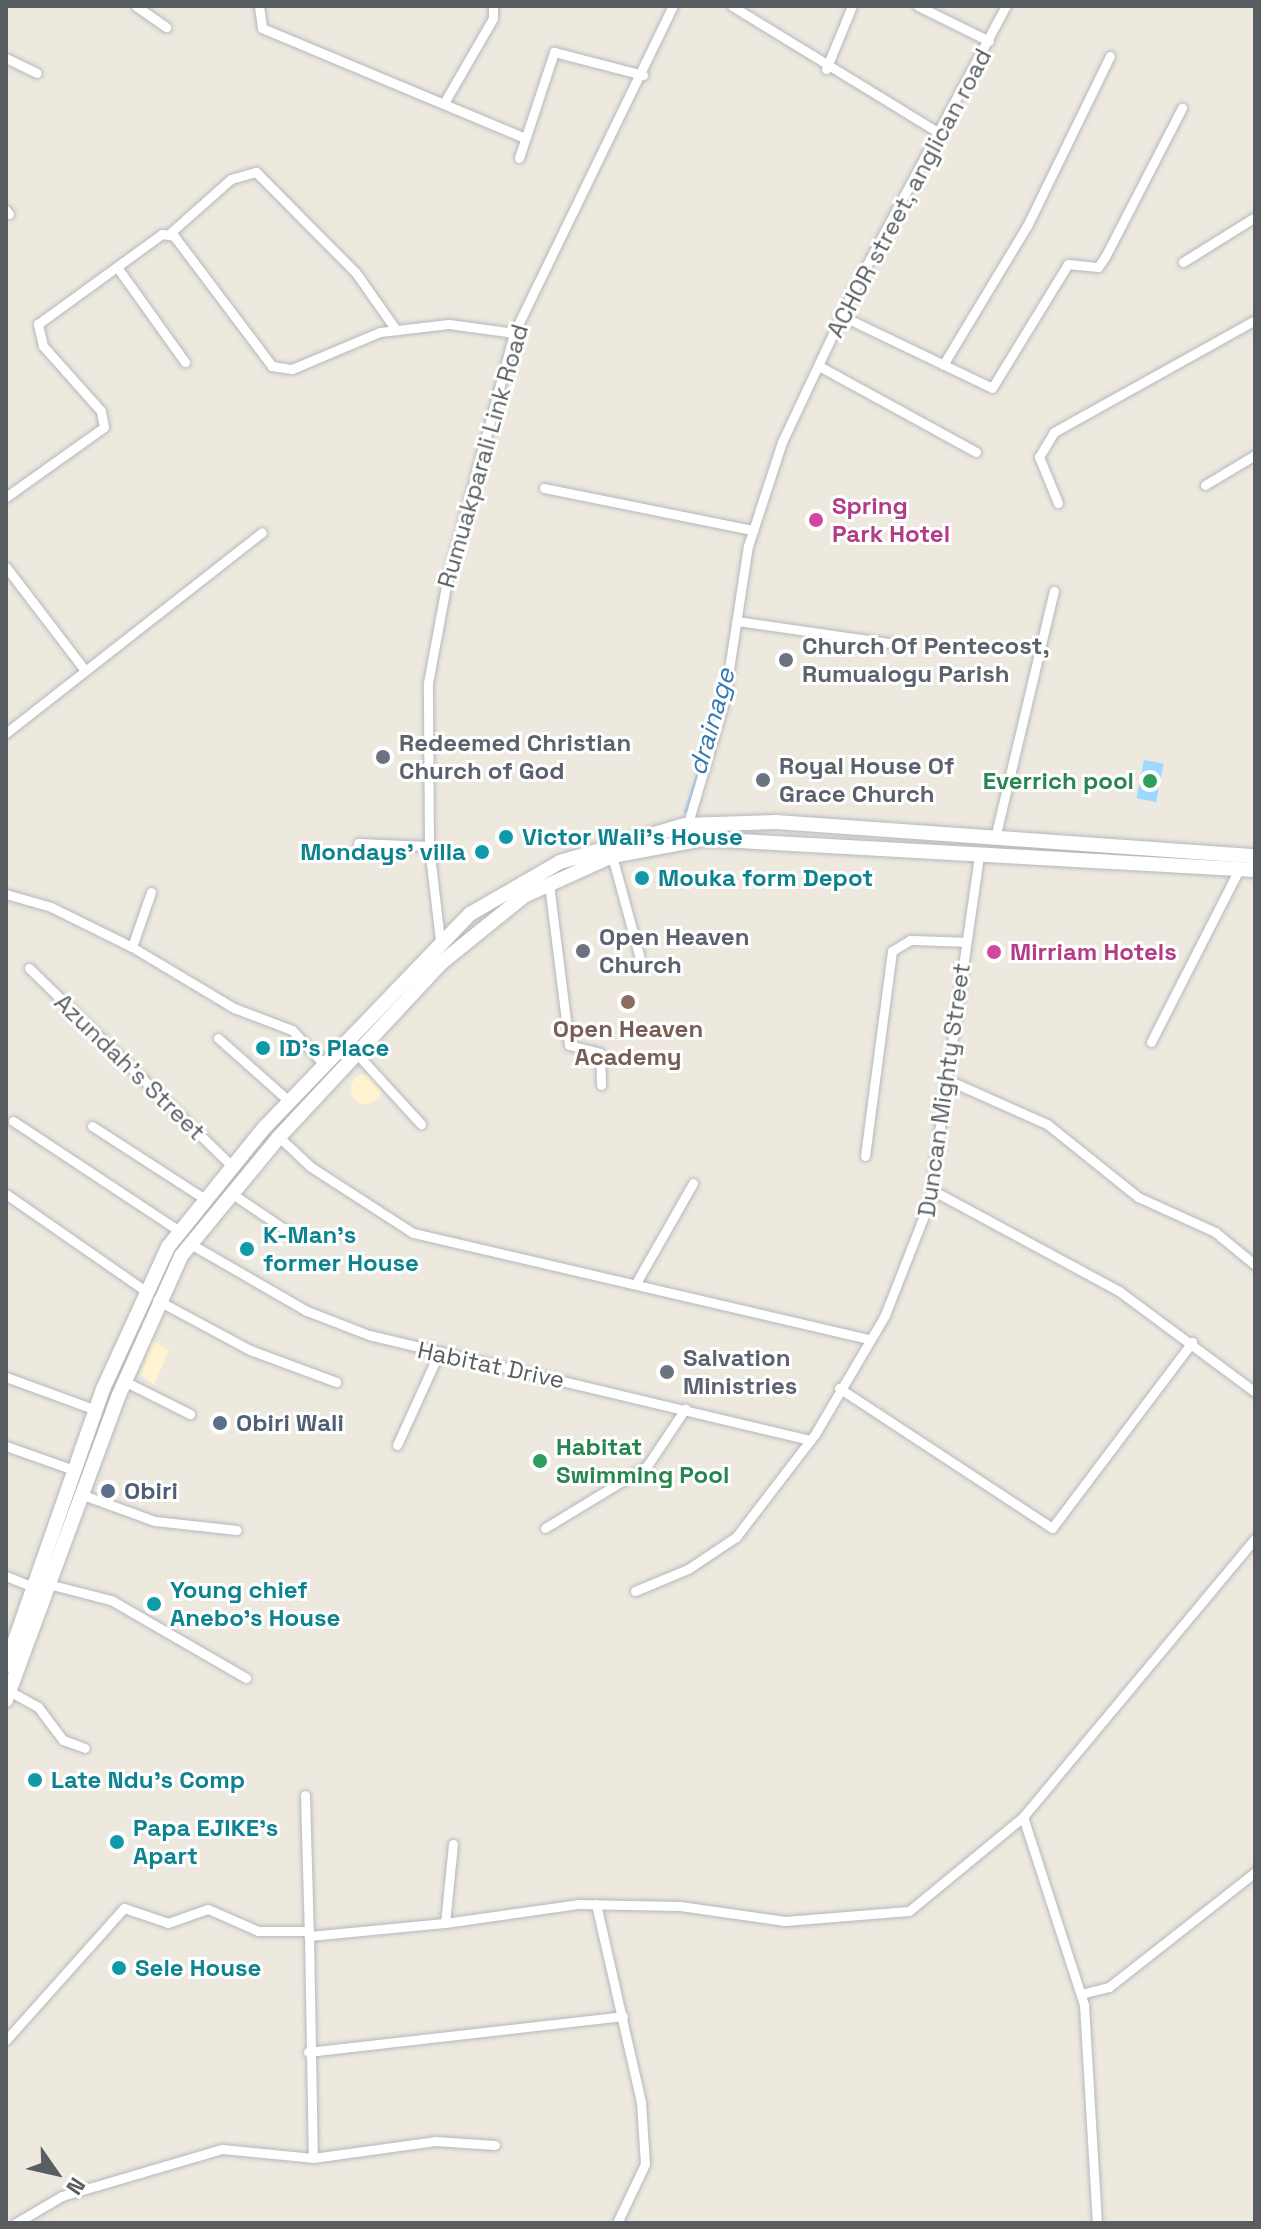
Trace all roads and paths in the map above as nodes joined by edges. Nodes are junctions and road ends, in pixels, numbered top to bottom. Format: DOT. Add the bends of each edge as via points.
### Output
graph roads {
  1 [pos="136,6"];
  2 [pos="259,6"];
  3 [pos="493,6"];
  4 [pos="673,6"];
  5 [pos="732,6"];
  6 [pos="852,6"];
  7 [pos="918,6"];
  8 [pos="1006,6"];
  9 [pos="166,27"];
  10 [pos="989,41"];
  11 [pos="1110,56"];
  12 [pos="6,58"];
  13 [pos="826,69"];
  14 [pos="37,73"];
  15 [pos="643,75"];
  16 [pos="444,103"];
  17 [pos="1182,108"];
  18 [pos="941,134"];
  19 [pos="525,138"];
  20 [pos="519,158"];
  21 [pos="1255,217"];
  22 [pos="169,234"];
  23 [pos="1183,262"];
  24 [pos="117,267"];
  25 [pos="842,316"];
  26 [pos="1255,320"];
  27 [pos="396,330"];
  28 [pos="514,333"];
  29 [pos="185,362"];
  30 [pos="943,365"];
  31 [pos="819,366"];
  32 [pos="976,452"];
  33 [pos="1255,455"];
  34 [pos="1205,485"];
  35 [pos="544,488"];
  36 [pos="8,492"];
  37 [pos="1058,503"];
  38 [pos="753,530"];
  39 [pos="262,532"];
  40 [pos="6,567"];
  41 [pos="1054,591"];
  42 [pos="737,621"];
  43 [pos="903,645"];
  44 [pos="84,669"];
  45 [pos="6,733"];
  46 [pos="685,825"];
  47 [pos="995,838"];
  48 [pos="683,840"];
  49 [pos="358,843"];
  50 [pos="429,846"];
  51 [pos="979,855"];
  52 [pos="612,856"];
  53 [pos="1255,856"];
  54 [pos="1239,869"];
  55 [pos="1255,870"];
  56 [pos="549,884"];
  57 [pos="151,892"];
  58 [pos="6,894"];
  59 [pos="440,940"];
  60 [pos="966,942"];
  61 [pos="132,947"];
  62 [pos="639,955"];
  63 [pos="29,968"];
  64 [pos="218,1038"];
  65 [pos="1151,1042"];
  66 [pos="357,1054"];
  67 [pos="323,1063"];
  68 [pos="950,1081"];
  69 [pos="601,1085"];
  70 [pos="289,1101"];
  71 [pos="13,1121"];
  72 [pos="421,1124"];
  73 [pos="92,1126"];
  74 [pos="279,1137"];
  75 [pos="865,1156"];
  76 [pos="231,1165"];
  77 [pos="693,1183"];
  78 [pos="932,1190"];
  79 [pos="231,1193"];
  80 [pos="6,1194"];
  81 [pos="205,1199"];
  82 [pos="179,1231"];
  83 [pos="293,1235"];
  84 [pos="189,1243"];
  85 [pos="1255,1265"];
  86 [pos="636,1283"];
  87 [pos="144,1290"];
  88 [pos="157,1300"];
  89 [pos="868,1339"];
  90 [pos="1192,1342"];
  91 [pos="438,1355"];
  92 [pos="6,1377"];
  93 [pos="124,1381"];
  94 [pos="336,1382"];
  95 [pos="839,1388"];
  96 [pos="1255,1392"];
  97 [pos="685,1409"];
  98 [pos="96,1410"];
  99 [pos="190,1414"];
  100 [pos="811,1440"];
  101 [pos="397,1445"];
  102 [pos="6,1446"];
  103 [pos="74,1470"];
  104 [pos="83,1495"];
  105 [pos="545,1528"];
  106 [pos="237,1530"];
  107 [pos="1255,1539"];
  108 [pos="6,1576"];
  109 [pos="52,1585"];
  110 [pos="35,1588"];
  111 [pos="635,1591"];
  112 [pos="6,1666"];
  113 [pos="246,1678"];
  114 [pos="8,1696"];
  115 [pos="85,1748"];
  116 [pos="305,1795"];
  117 [pos="1023,1817"];
  118 [pos="453,1844"];
  119 [pos="1255,1872"];
  120 [pos="596,1904"];
  121 [pos="445,1923"];
  122 [pos="309,1934"];
  123 [pos="1081,1994"];
  124 [pos="623,2016"];
  125 [pos="6,2040"];
  126 [pos="308,2052"];
  127 [pos="495,2145"];
  128 [pos="313,2158"];
  129 [pos="16,2223"];
  130 [pos="617,2223"];
  131 [pos="1097,2223"];
  1 -- 9 [label="street"];
  2 -- 16 [label="street" via="262,28"];
  3 -- 16 [label="street" via="493,18"];
  4 -- 15 [label="street, Rumuakparali Link Road"];
  5 -- 13 [label="street"];
  6 -- 13 [label="street"];
  7 -- 10 [label="street"];
  8 -- 10 [label="street, ACHOR street, anglican road"];
  10 -- 18 [label="street, ACHOR street, anglican road"];
  11 -- 30 [label="street" via="1027,226"];
  12 -- 14 [label="street"];
  13 -- 18 [label="street"];
  15 -- 19 [label="street" via="554,52"];
  15 -- 28 [label="street, Rumuakparali Link Road"];
  16 -- 19 [label="street"];
  17 -- 30 [label="street" via="1105,257 1098,267 1068,264 999,382 984,386"];
  18 -- 25 [label="street, ACHOR street, anglican road"];
  19 -- 20 [label="street"];
  21 -- 23 [label="street"];
  22 -- 24 [label="street"];
  22 -- 27 [label="street" via="272,366 292,369"];
  22 -- 27 [label="street" via="231,179 256,172 356,273"];
  24 -- 29 [label="street"];
  24 -- 36 [label="street" via="38,324 43,346 101,411 104,427"];
  25 -- 30 [label="street"];
  25 -- 31 [label="street, ACHOR street, anglican road"];
  26 -- 37 [label="street" via="1054,432 1039,457"];
  27 -- 28 [label="street" via="449,324"];
  28 -- 50 [label="street, Rumuakparali Link Road" via="447,580 428,683"];
  31 -- 32 [label="street"];
  31 -- 38 [label="street, ACHOR street, anglican road" via="782,442"];
  33 -- 34 [label="street"];
  35 -- 38 [label="street"];
  38 -- 42 [label="street, ACHOR street, anglican road"];
  39 -- 44 [label="street"];
  40 -- 44 [label="street"];
  41 -- 47 [label="street"];
  42 -- 43 [label="street"];
  42 -- 46 [label="street, ACHOR street, anglican road" via="724,702"];
  44 -- 45 [label="street"];
  46 -- 47 [label="main road" via="776,822"];
  46 -- 48 [label="street, ACHOR street, anglican road"];
  46 -- 59 [label="main road" via="560,862"];
  47 -- 53 [label="main road"];
  48 -- 51 [label="main road" via="777,839"];
  48 -- 52 [label="main road"];
  49 -- 50 [label="street"];
  50 -- 59 [label="street, Rumuakparali Link Road"];
  51 -- 54 [label="main road"];
  51 -- 60 [label="street, Duncan Mighty Street"];
  52 -- 56 [label="main road"];
  52 -- 62 [label="street"];
  54 -- 55 [label="main road"];
  54 -- 65 [label="street"];
  56 -- 66 [label="main road" via="479,926"];
  56 -- 69 [label="street" via="569,1045 600,1053"];
  57 -- 61 [label="street"];
  58 -- 61 [label="street" via="51,907"];
  59 -- 67 [label="main road"];
  60 -- 68 [label="street, Duncan Mighty Street"];
  60 -- 75 [label="street" via="910,940 892,951"];
  61 -- 67 [label="street" via="234,1008 292,1030"];
  63 -- 76 [label="street, Azundah's Street"];
  64 -- 70 [label="street"];
  66 -- 72 [label="street"];
  66 -- 74 [label="main road"];
  67 -- 70 [label="main road"];
  68 -- 78 [label="street, Duncan Mighty Street"];
  68 -- 85 [label="street" via="1047,1124 1125,1188 1215,1232"];
  70 -- 76 [label="main road"];
  71 -- 82 [label="street"];
  73 -- 81 [label="street"];
  74 -- 79 [label="main road"];
  74 -- 86 [label="street" via="311,1167 413,1233"];
  76 -- 81 [label="main road"];
  77 -- 86 [label="street"];
  78 -- 89 [label="street, Duncan Mighty Street" via="911,1260"];
  78 -- 90 [label="street" via="1119,1291"];
  79 -- 83 [label="street"];
  79 -- 84 [label="main road"];
  80 -- 87 [label="street"];
  81 -- 82 [label="main road"];
  82 -- 87 [label="main road"];
  84 -- 88 [label="main road"];
  84 -- 91 [label="street, Habitat Drive" via="307,1311"];
  86 -- 89 [label="street"];
  87 -- 98 [label="main road"];
  88 -- 93 [label="main road"];
  88 -- 94 [label="street" via="250,1350"];
  89 -- 95 [label="street, Duncan Mighty Street"];
  90 -- 95 [label="street" via="1052,1528"];
  90 -- 96 [label="street"];
  91 -- 97 [label="street, Habitat Drive"];
  91 -- 101 [label="street"];
  92 -- 98 [label="street"];
  93 -- 99 [label="street"];
  93 -- 104 [label="main road"];
  95 -- 100 [label="street, Duncan Mighty Street"];
  97 -- 100 [label="street, Habitat Drive"];
  97 -- 105 [label="street" via="647,1466"];
  98 -- 103 [label="main road"];
  100 -- 111 [label="street, Duncan Mighty Street" via="736,1537 688,1569"];
  102 -- 103 [label="street"];
  103 -- 110 [label="main road"];
  104 -- 106 [label="street" via="155,1521"];
  104 -- 109 [label="main road"];
  107 -- 117 [label="street"];
  108 -- 110 [label="street"];
  109 -- 113 [label="street" via="111,1600"];
  109 -- 114 [label="main road"];
  110 -- 112 [label="main road"];
  114 -- 115 [label="street" via="38,1707 63,1740"];
  116 -- 122 [label="street"];
  117 -- 120 [label="street" via="927,1902 890,1916 785,1921 680,1906"];
  117 -- 123 [label="street"];
  118 -- 121 [label="street"];
  119 -- 123 [label="street" via="1109,1987"];
  120 -- 121 [label="street"];
  120 -- 124 [label="street"];
  121 -- 122 [label="street"];
  122 -- 125 [label="street" via="258,1931 208,1909 168,1923 124,1908"];
  122 -- 126 [label="street"];
  123 -- 131 [label="street"];
  124 -- 126 [label="street"];
  124 -- 130 [label="street" via="645,2164"];
  126 -- 128 [label="street"];
  127 -- 128 [label="street" via="435,2141"];
  128 -- 129 [label="street" via="222,2149 62,2196"];
}
